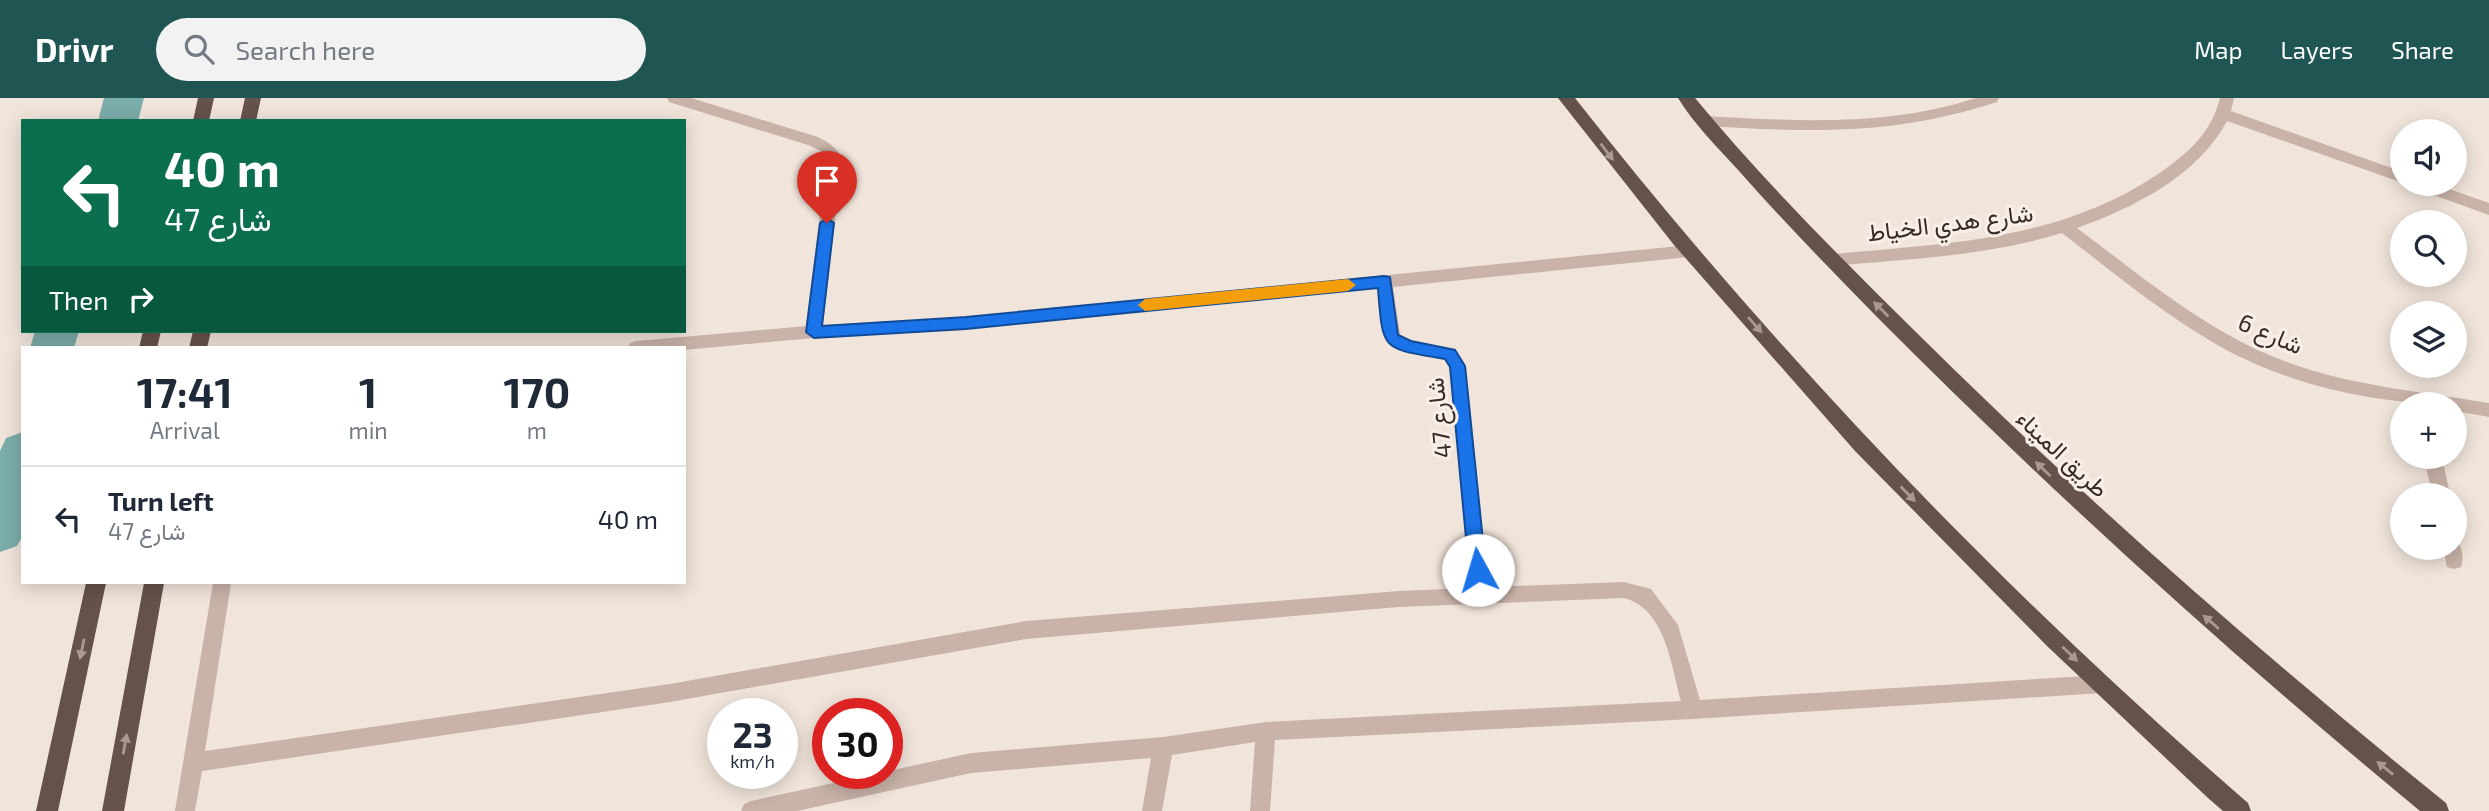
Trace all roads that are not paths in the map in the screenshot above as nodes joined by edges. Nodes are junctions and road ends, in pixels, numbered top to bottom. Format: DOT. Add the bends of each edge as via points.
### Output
graph roads {
  1 [pos="206,98"];
  2 [pos="253,98"];
  3 [pos="674,98"];
  4 [pos="1566,98"];
  5 [pos="1686,98"];
  6 [pos="1993,98"];
  7 [pos="2226,106"];
  8 [pos="201,119"];
  9 [pos="248,119"];
  10 [pos="1704,121"];
  11 [pos="2390,173"];
  12 [pos="2453,196"];
  13 [pos="2489,209"];
  14 [pos="2066,228"];
  15 [pos="1689,251"];
  16 [pos="1832,260"];
  17 [pos="1384,281"];
  18 [pos="814,332"];
  19 [pos="658,346"];
  20 [pos="2390,394"];
  21 [pos="2467,407"];
  22 [pos="2489,410"];
  23 [pos="96,584"];
  24 [pos="154,584"];
  25 [pos="222,584"];
  26 [pos="1480,596"];
  27 [pos="2102,684"];
  28 [pos="1693,710"];
  29 [pos="1266,731"];
  30 [pos="1163,747"];
  31 [pos="195,762"];
  32 [pos="2234,808"];
  33 [pos="47,811"];
  34 [pos="113,811"];
  35 [pos="185,811"];
  36 [pos="751,811"];
  37 [pos="1152,811"];
  38 [pos="1261,811"];
  39 [pos="2438,811"];
  1 -- 8 [label="highway"];
  2 -- 9 [label="highway"];
  3 -- 18 [label="street" via="813,141 828,148 835,158"];
  4 -- 15 [label="highway, one-way"];
  5 -- 10 [label="highway, طريق الميناء"];
  6 -- 10 [label="street" via="1936,115 1869,126"];
  7 -- 11 [label="street"];
  7 -- 14 [label="street, شارع هدي الخياط" via="2219,127 2200,150 2151,190"];
  10 -- 16 [label="highway, طريق الميناء"];
  12 -- 13 [label="street"];
  14 -- 16 [label="street, شارع هدي الخياط" via="1998,243"];
  14 -- 20 [label="street, شارع 6" via="2201,328 2235,347 2308,375"];
  15 -- 17 [label="street"];
  15 -- 27 [label="highway, one-way" via="1870,456"];
  39 -- 16 [label="highway, طريق الميناء, one-way" via="2329,723 2096,518"];
  17 -- 18 [label="street" via="966,323"];
  17 -- 26 [label="street, شارع 47" via="1392,339 1449,354 1458,366"];
  18 -- 19 [label="street"];
  21 -- 22 [label="street, شارع 6"];
  23 -- 33 [label="highway, one-way"];
  34 -- 24 [label="highway, one-way"];
  25 -- 31 [label="street"];
  26 -- 28 [label="street" via="1624,590 1644,595 1669,625"];
  26 -- 31 [label="street" via="1026,630 670,693"];
  27 -- 28 [label="street"];
  27 -- 32 [label="highway"];
  28 -- 29 [label="street"];
  29 -- 30 [label="street"];
  29 -- 38 [label="street"];
  30 -- 36 [label="street" via="971,763"];
  30 -- 37 [label="street"];
  31 -- 35 [label="street"];
}
